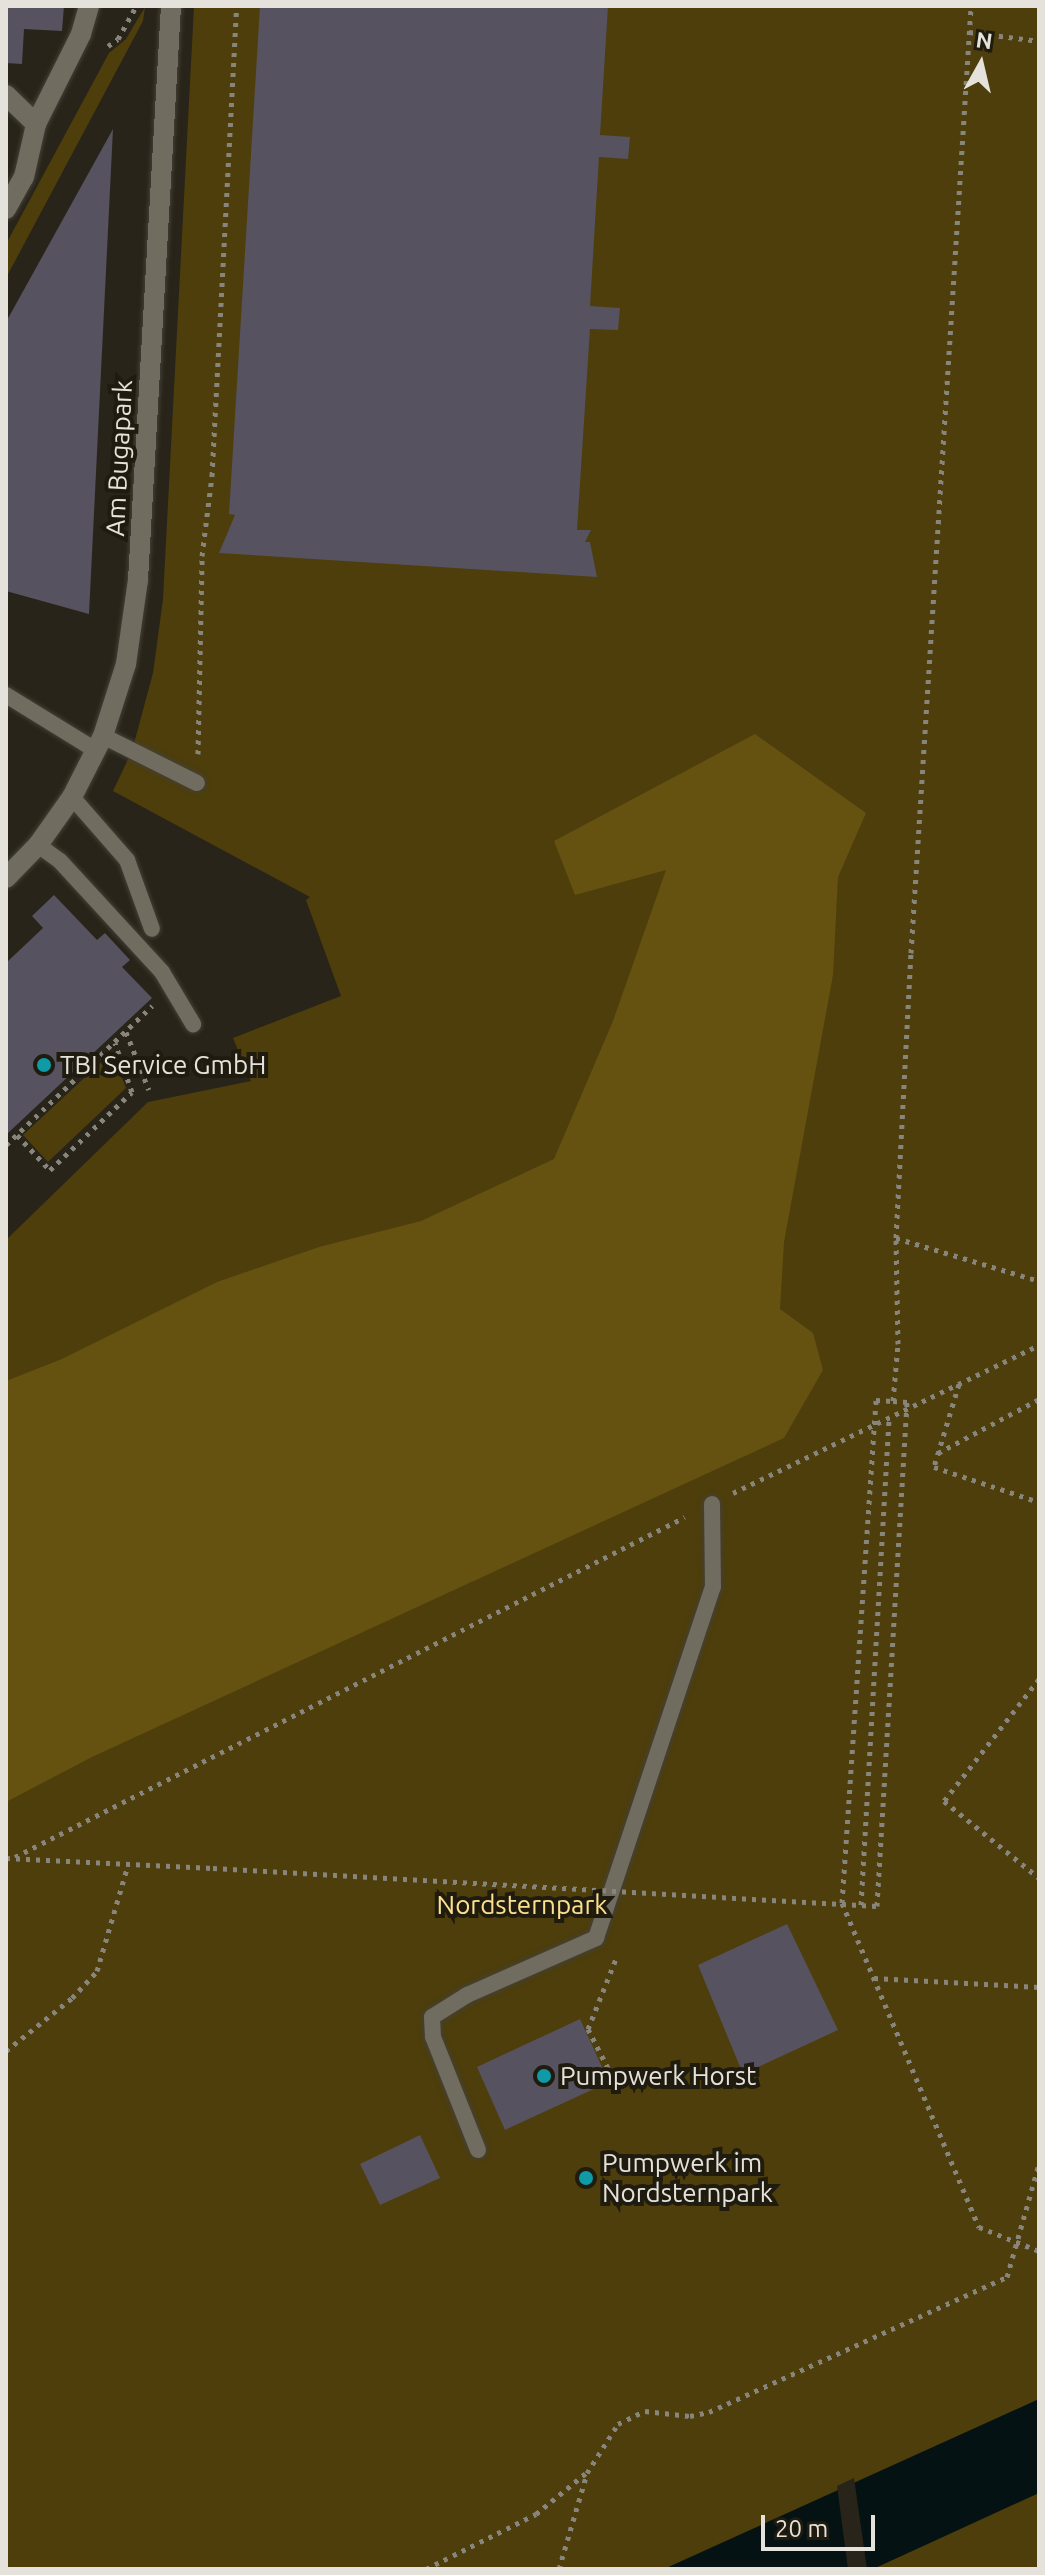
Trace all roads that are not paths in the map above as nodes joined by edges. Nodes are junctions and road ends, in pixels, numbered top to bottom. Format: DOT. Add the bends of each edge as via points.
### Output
graph roads {
  1 [pos="89,6"];
  2 [pos="171,6"];
  3 [pos="6,95"];
  4 [pos="36,124"];
  5 [pos="6,209"];
  6 [pos="6,695"];
  7 [pos="100,743"];
  8 [pos="197,783"];
  9 [pos="72,797"];
  10 [pos="38,845"];
  11 [pos="6,878"];
  12 [pos="152,929"];
  13 [pos="193,1024"];
  14 [pos="712,1504"];
  15 [pos="478,2150"];
  1 -- 4 [label="street" via="81,34"];
  2 -- 7 [label="street, Am Bugapark" via="138,580 126,664"];
  3 -- 4 [label="street"];
  4 -- 5 [label="street" via="24,177"];
  6 -- 7 [label="lane"];
  7 -- 8 [label="lane"];
  7 -- 9 [label="street, Am Bugapark"];
  9 -- 10 [label="street, Am Bugapark"];
  9 -- 12 [label="lane" via="127,860"];
  10 -- 11 [label="street, Am Bugapark"];
  10 -- 13 [label="lane" via="60,861 171,984"];
  14 -- 15 [label="lane" via="713,1587 596,1938 467,1995 432,2017 433,2037"];
}
